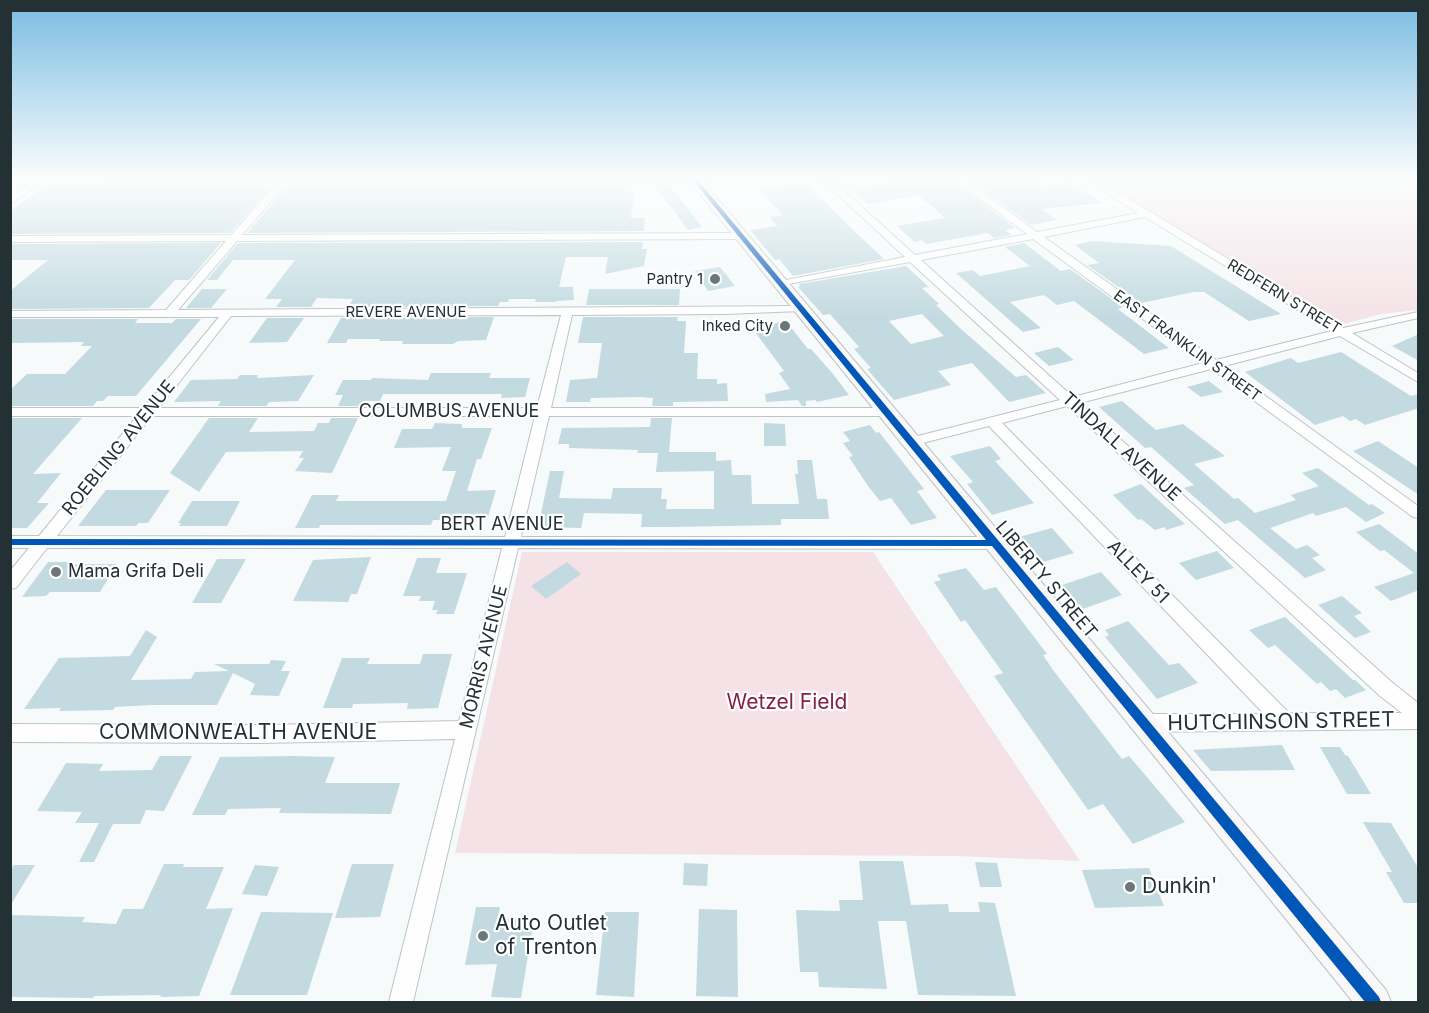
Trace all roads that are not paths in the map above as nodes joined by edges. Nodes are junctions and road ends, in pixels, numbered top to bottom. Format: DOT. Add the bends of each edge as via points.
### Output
graph roads {
  1 [pos="246,225"];
  2 [pos="732,225"];
  3 [pos="876,225"];
  4 [pos="1023,225"];
  5 [pos="1084,225"];
  6 [pos="1166,225"];
  7 [pos="1035,234"];
  8 [pos="741,236"];
  9 [pos="235,238"];
  10 [pos="10,239"];
  11 [pos="911,257"];
  12 [pos="781,284"];
  13 [pos="801,308"];
  14 [pos="567,312"];
  15 [pos="169,313"];
  16 [pos="228,313"];
  17 [pos="10,314"];
  18 [pos="1419,315"];
  19 [pos="1341,332"];
  20 [pos="1213,365"];
  21 [pos="1419,378"];
  22 [pos="1071,401"];
  23 [pos="10,412"];
  24 [pos="148,412"];
  25 [pos="543,412"];
  26 [pos="886,412"];
  27 [pos="993,422"];
  28 [pos="911,442"];
  29 [pos="1419,513"];
  30 [pos="10,542"];
  31 [pos="43,542"];
  32 [pos="512,542"];
  33 [pos="993,543"];
  34 [pos="10,584"];
  35 [pos="1419,714"];
  36 [pos="1284,721"];
  37 [pos="1419,721"];
  38 [pos="1143,723"];
  39 [pos="466,730"];
  40 [pos="10,734"];
  41 [pos="401,1002"];
  42 [pos="1374,1002"];
  1 -- 9 [label="street"];
  2 -- 8 [label="street, LIBERTY STREET"];
  3 -- 11 [label="street, TINDALL AVENUE"];
  4 -- 7 [label="street, EAST FRANKLIN STREET"];
  5 -- 7 [label="street"];
  6 -- 19 [label="street, REDFERN STREET"];
  7 -- 11 [label="street"];
  7 -- 20 [label="street, EAST FRANKLIN STREET"];
  8 -- 9 [label="street"];
  8 -- 12 [label="street, LIBERTY STREET"];
  9 -- 10 [label="street"];
  9 -- 15 [label="street"];
  11 -- 12 [label="street"];
  11 -- 22 [label="street, TINDALL AVENUE"];
  12 -- 13 [label="street, LIBERTY STREET"];
  13 -- 14 [label="street, REVERE AVENUE"];
  13 -- 26 [label="street, LIBERTY STREET"];
  14 -- 16 [label="street, REVERE AVENUE"];
  14 -- 25 [label="street, MORRIS AVENUE"];
  15 -- 16 [label="street, REVERE AVENUE"];
  15 -- 17 [label="street, REVERE AVENUE"];
  16 -- 24 [label="street, ROEBLING AVENUE"];
  18 -- 19 [label="street"];
  19 -- 20 [label="street"];
  19 -- 21 [label="street, REDFERN STREET"];
  20 -- 22 [label="street"];
  20 -- 29 [label="street, EAST FRANKLIN STREET"];
  22 -- 27 [label="street"];
  22 -- 35 [label="street, TINDALL AVENUE" via="1387,690"];
  23 -- 24 [label="street, COLUMBUS AVENUE"];
  24 -- 25 [label="street, COLUMBUS AVENUE"];
  24 -- 31 [label="street, ROEBLING AVENUE"];
  25 -- 26 [label="street, COLUMBUS AVENUE"];
  25 -- 32 [label="street, MORRIS AVENUE"];
  26 -- 28 [label="street, LIBERTY STREET"];
  27 -- 28 [label="street"];
  27 -- 36 [label="street, ALLEY 51"];
  28 -- 33 [label="street, LIBERTY STREET"];
  30 -- 31 [label="street, BERT AVENUE"];
  31 -- 32 [label="street, BERT AVENUE"];
  31 -- 34 [label="street, ROEBLING AVENUE"];
  32 -- 33 [label="street, BERT AVENUE"];
  32 -- 39 [label="street, MORRIS AVENUE"];
  33 -- 38 [label="street, LIBERTY STREET"];
  36 -- 37 [label="street, HUTCHINSON STREET"];
  36 -- 38 [label="street, HUTCHINSON STREET"];
  38 -- 42 [label="street, LIBERTY STREET"];
  39 -- 40 [label="street, COMMONWEALTH AVENUE"];
  39 -- 41 [label="street, MORRIS AVENUE"];
}
